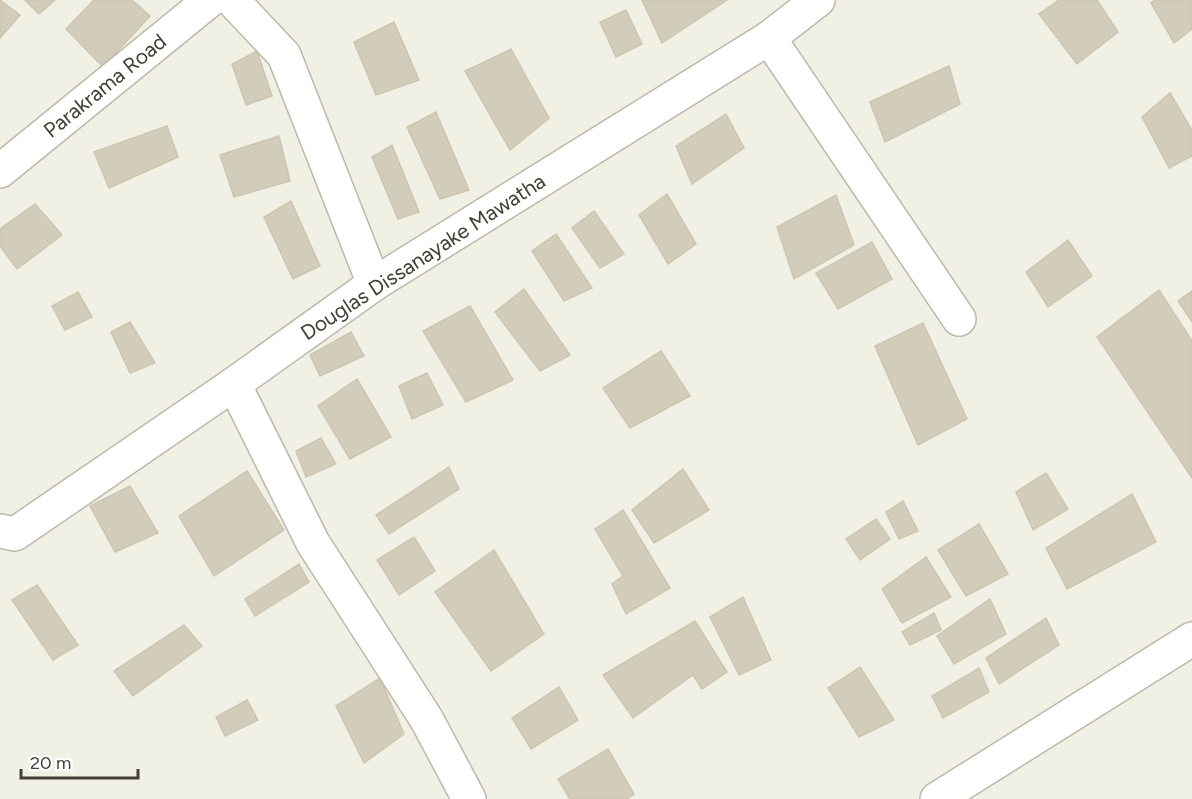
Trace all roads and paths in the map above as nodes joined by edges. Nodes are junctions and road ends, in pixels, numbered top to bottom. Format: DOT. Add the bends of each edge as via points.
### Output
graph roads {
  1 [pos="210,0"];
  2 [pos="232,0"];
  3 [pos="818,0"];
  4 [pos="769,38"];
  5 [pos="0,171"];
  6 [pos="374,284"];
  7 [pos="959,319"];
  8 [pos="234,384"];
  9 [pos="0,531"];
  10 [pos="1192,639"];
  11 [pos="470,799"];
  12 [pos="937,799"];
  1 -- 5 [label="street, Parakrama Road"];
  2 -- 6 [label="street" via="284,56"];
  3 -- 4 [label="street, Douglas Dissanayake Mawatha"];
  4 -- 6 [label="street, Douglas Dissanayake Mawatha"];
  4 -- 7 [label="street"];
  6 -- 8 [label="street, Douglas Dissanayake Mawatha"];
  8 -- 9 [label="street, Douglas Dissanayake Mawatha" via="15,534"];
  8 -- 11 [label="street" via="313,543 427,720"];
  10 -- 12 [label="street"];
}
